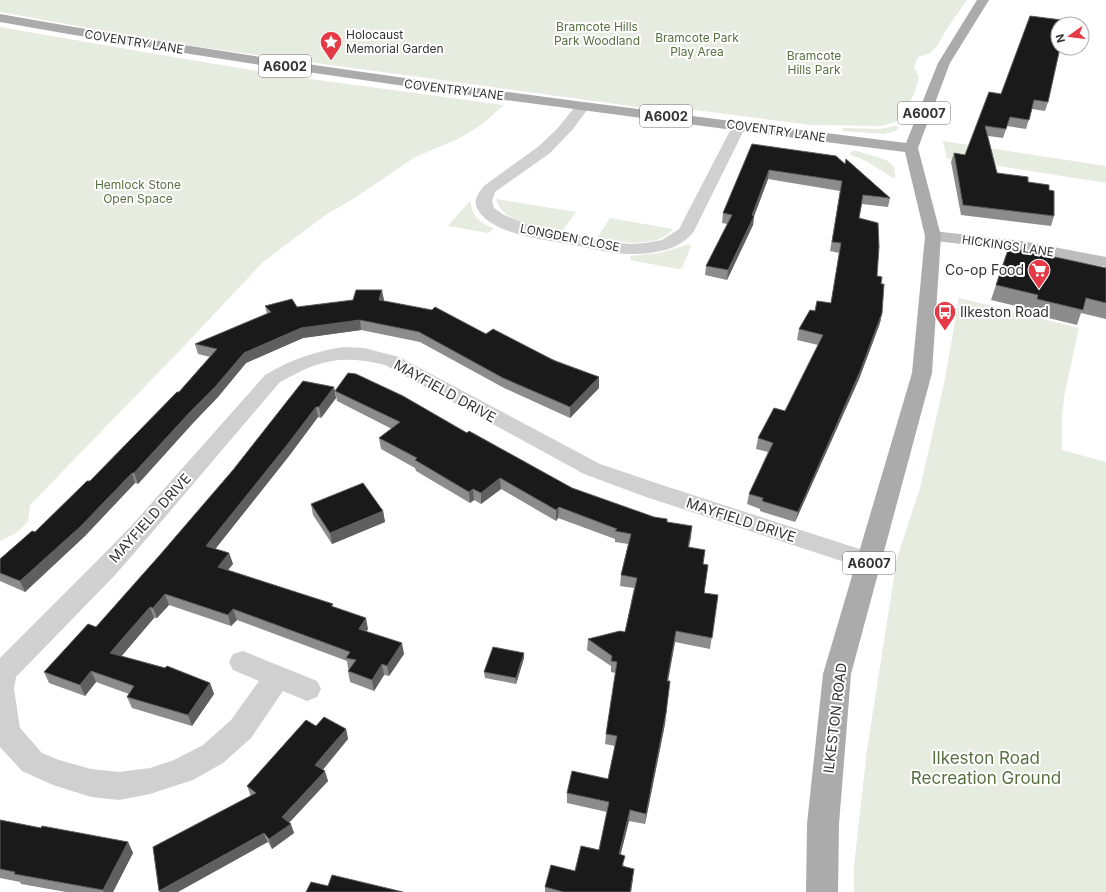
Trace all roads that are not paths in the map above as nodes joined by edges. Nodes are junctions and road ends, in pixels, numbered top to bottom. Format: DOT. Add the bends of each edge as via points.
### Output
graph roads {
  1 [pos="983,0"];
  2 [pos="0,18"];
  3 [pos="584,106"];
  4 [pos="739,126"];
  5 [pos="910,148"];
  6 [pos="933,236"];
  7 [pos="1106,262"];
  8 [pos="869,561"];
  9 [pos="243,662"];
  10 [pos="277,677"];
  11 [pos="0,689"];
  12 [pos="307,689"];
  13 [pos="822,892"];
  1 -- 5 [label="main road, A6007" via="944,63"];
  2 -- 3 [label="main road, COVENTRY LANE / A6002" via="239,59 421,86"];
  3 -- 4 [label="main road, COVENTRY LANE / A6002"];
  3 -- 4 [label="street, LONGDEN CLOSE" via="538,155 502,179 487,193 484,204 490,214 522,229 610,247 654,247 673,241 686,231"];
  4 -- 5 [label="main road, COVENTRY LANE / A6002"];
  5 -- 6 [label="main road, ILKESTON ROAD / A6007"];
  6 -- 7 [label="main road, HICKINGS LANE" via="1022,246"];
  6 -- 8 [label="main road, ILKESTON ROAD / A6007" via="922,373"];
  8 -- 11 [label="street, MAYFIELD DRIVE" via="592,469 392,361 355,352 331,355 307,361 272,379 141,530 3,673"];
  8 -- 13 [label="main road, ILKESTON ROAD / A6007" via="837,674 823,824"];
  9 -- 10 [label="street"];
  10 -- 11 [label="street, MAYFIELD DRIVE" via="241,729 213,754 182,771 150,781 119,786 91,783 53,772 32,762 7,734"];
  10 -- 12 [label="street"];
}
